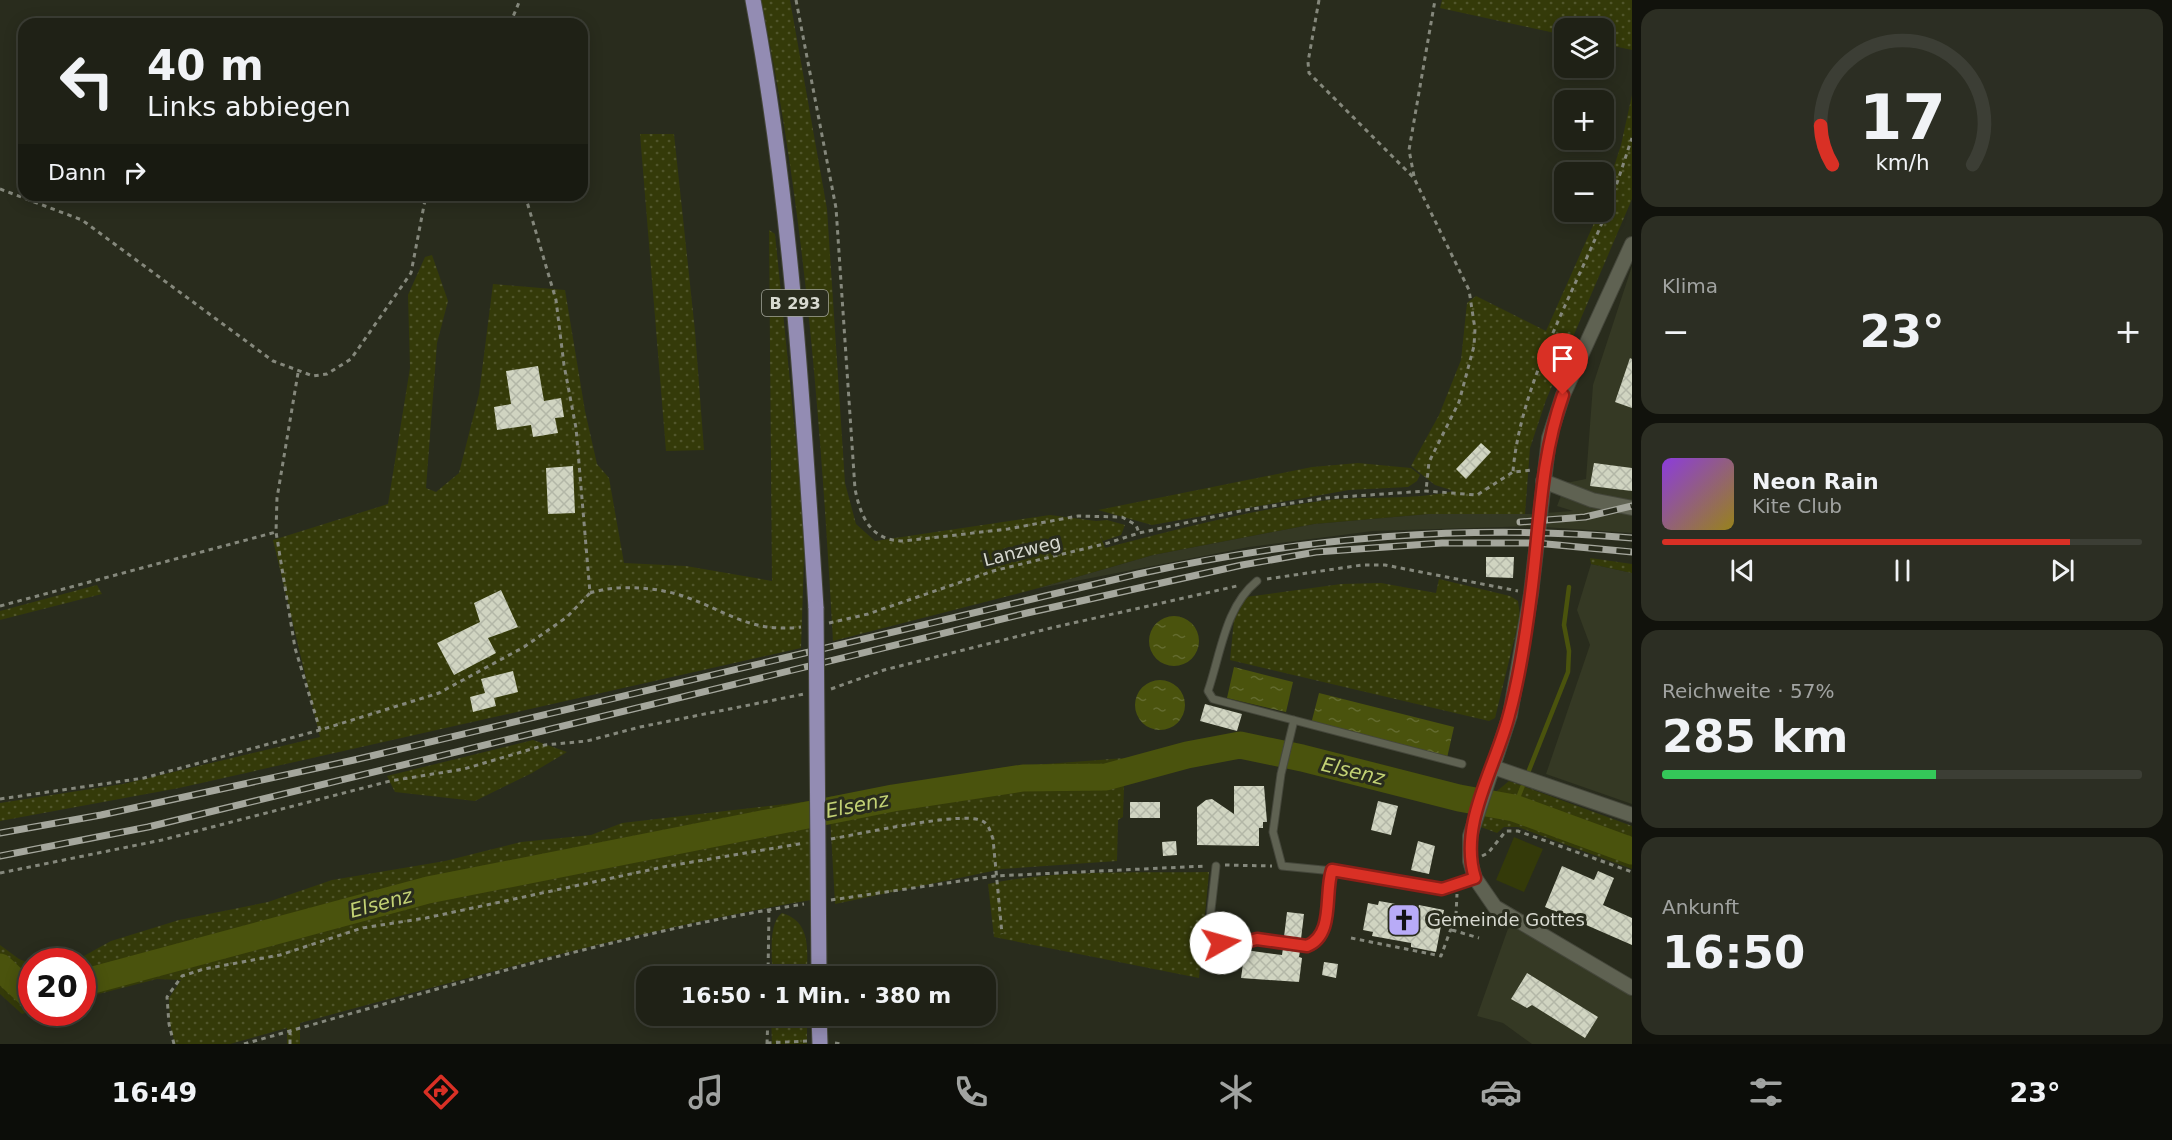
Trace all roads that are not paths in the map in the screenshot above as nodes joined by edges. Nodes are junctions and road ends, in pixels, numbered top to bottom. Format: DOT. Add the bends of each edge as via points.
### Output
graph roads {
  1 [pos="753,0"];
  2 [pos="1632,244"];
  3 [pos="1543,476"];
  4 [pos="1632,508"];
  5 [pos="1257,581"];
  6 [pos="1294,720"];
  7 [pos="1462,764"];
  8 [pos="1493,767"];
  9 [pos="1632,815"];
  10 [pos="1216,866"];
  11 [pos="1332,870"];
  12 [pos="1475,878"];
  13 [pos="819,966"];
  14 [pos="1632,988"];
  15 [pos="819,1026"];
  16 [pos="820,1044"];
  1 -- 13 [label="main road, B 293, bridge" via="774,124 799,343 816,608"];
  2 -- 3 [label="street" via="1563,395 1549,438"];
  3 -- 4 [label="street" via="1592,500"];
  3 -- 8 [label="street" via="1531,594 1510,715"];
  5 -- 6 [label="lane" via="1233,610 1208,691 1213,699"];
  6 -- 7 [label="lane"];
  6 -- 11 [label="lane" via="1273,832 1282,866"];
  8 -- 9 [label="street"];
  8 -- 12 [label="street" via="1470,836"];
  10 -- 11 [label="lane" via="1209,927 1215,940 1228,945 1248,939 1312,944 1323,931"];
  11 -- 12 [label="lane" via="1442,889"];
  12 -- 14 [label="street" via="1495,907"];
  15 -- 16 [label="main road, bridge"];
}
